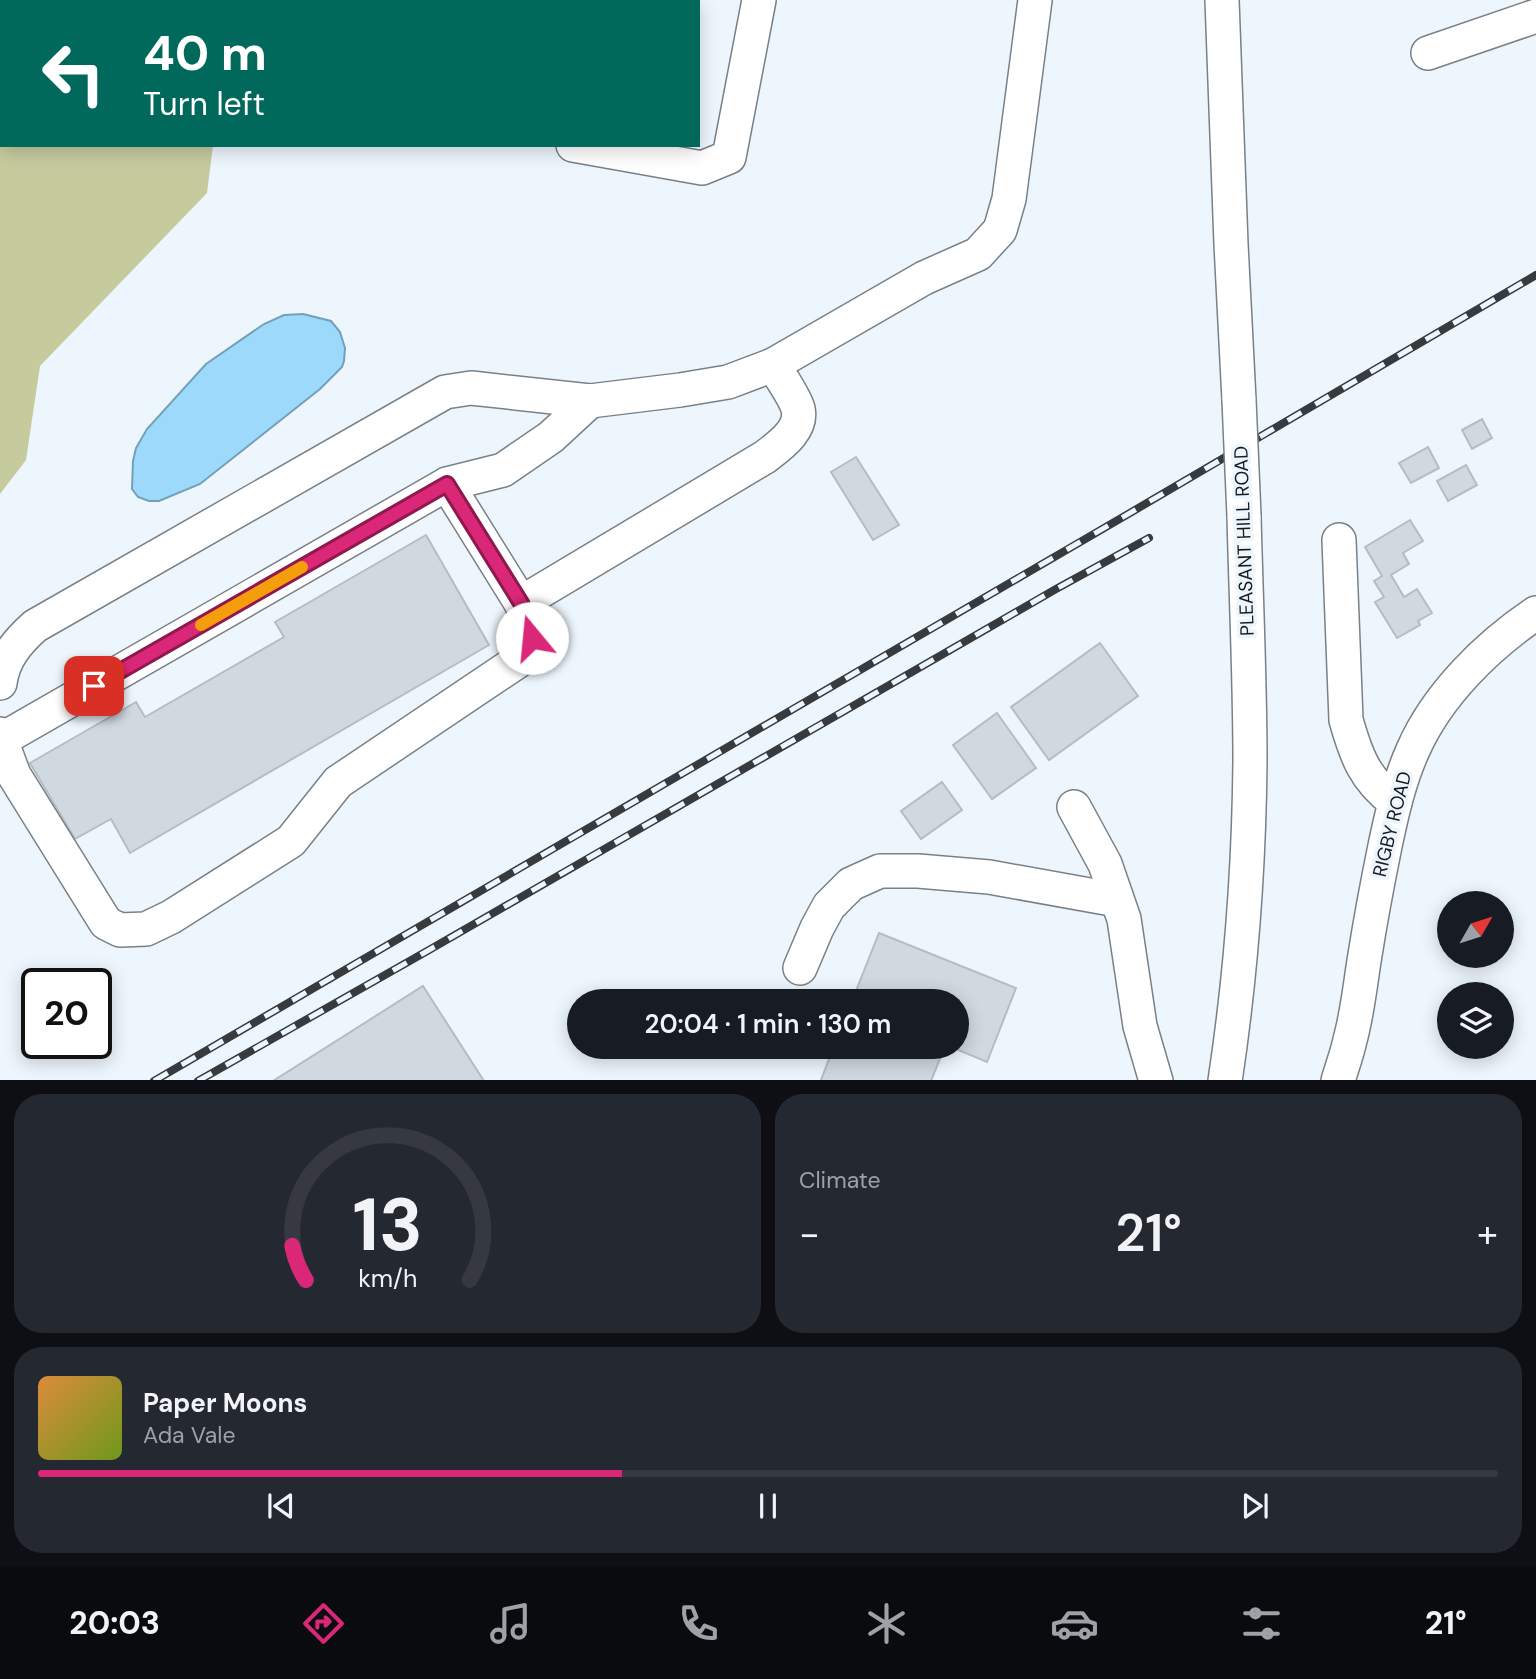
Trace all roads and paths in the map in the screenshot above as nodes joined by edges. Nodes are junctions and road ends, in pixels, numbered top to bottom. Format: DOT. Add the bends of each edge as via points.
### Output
graph roads {
  1 [pos="759,0"];
  2 [pos="1035,0"];
  3 [pos="1222,0"];
  4 [pos="1536,16"];
  5 [pos="1428,53"];
  6 [pos="584,147"];
  7 [pos="773,365"];
  8 [pos="590,401"];
  9 [pos="447,484"];
  10 [pos="1339,540"];
  11 [pos="521,603"];
  12 [pos="1536,613"];
  13 [pos="0,683"];
  14 [pos="0,734"];
  15 [pos="1,740"];
  16 [pos="1395,802"];
  17 [pos="1074,807"];
  18 [pos="1117,900"];
  19 [pos="800,968"];
  20 [pos="1156,1080"];
  21 [pos="1225,1080"];
  22 [pos="1338,1080"];
  1 -- 6 [label="street" via="729,157 702,168"];
  2 -- 7 [label="street" via="1009,199 1000,230 978,254 924,278"];
  3 -- 21 [label="street, PLEASANT HILL ROAD, bridge" via="1250,760 1241,952"];
  4 -- 5 [label="street"];
  7 -- 8 [label="street" via="729,382"];
  7 -- 11 [label="street" via="798,410 796,427 783,443"];
  8 -- 9 [label="street" via="551,437 503,470"];
  8 -- 13 [label="street" via="471,388 445,392 35,626 18,641 1,671"];
  9 -- 11 [label="street"];
  9 -- 15 [label="street"];
  10 -- 16 [label="street" via="1346,720 1367,776"];
  11 -- 15 [label="street" via="532,638 524,657 338,782 291,841 146,929 120,930 106,923 13,775"];
  12 -- 16 [label="street, RIGBY ROAD" via="1485,653 1438,706 1413,750"];
  14 -- 15 [label="street"];
  16 -- 22 [label="street, RIGBY ROAD" via="1351,1038"];
  17 -- 18 [label="street" via="1105,864"];
  18 -- 19 [label="street" via="989,877 880,871 851,884 828,906"];
  18 -- 20 [label="street" via="1140,1026"];
}
